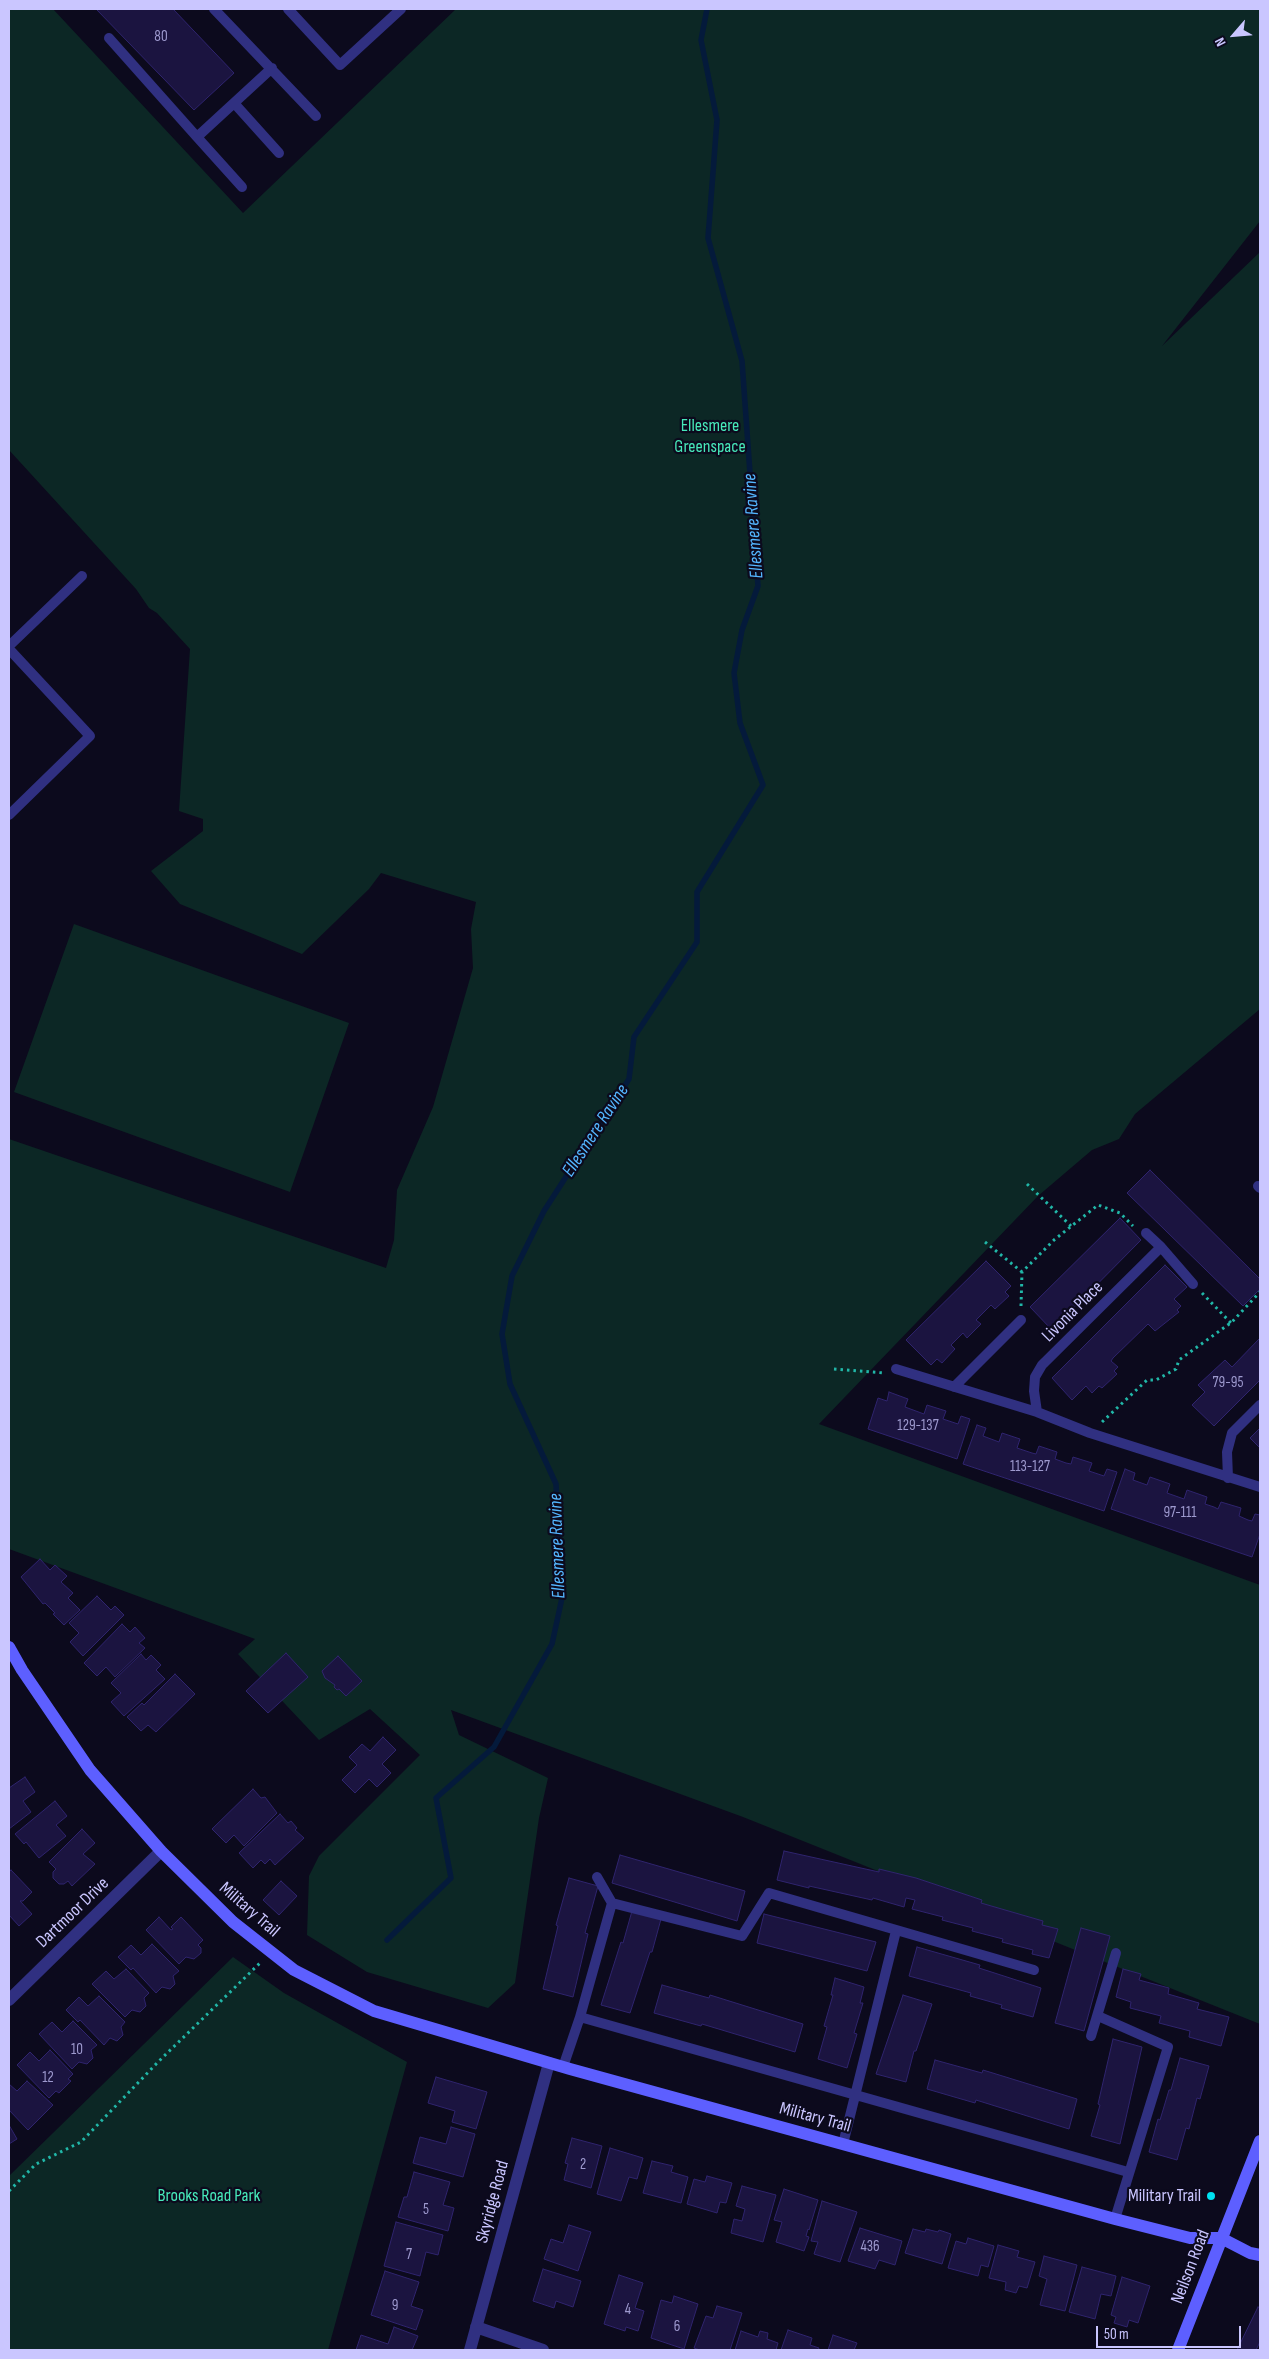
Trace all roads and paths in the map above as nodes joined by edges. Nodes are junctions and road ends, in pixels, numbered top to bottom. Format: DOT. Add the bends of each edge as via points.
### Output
graph roads {
  1 [pos="214,9"];
  2 [pos="288,9"];
  3 [pos="401,9"];
  4 [pos="109,38"];
  5 [pos="272,68"];
  6 [pos="234,103"];
  7 [pos="316,116"];
  8 [pos="197,137"];
  9 [pos="279,152"];
  10 [pos="242,187"];
  11 [pos="82,576"];
  12 [pos="9,648"];
  13 [pos="9,815"];
  14 [pos="1026,1184"];
  15 [pos="1071,1226"];
  16 [pos="1146,1233"];
  17 [pos="985,1242"];
  18 [pos="1161,1246"];
  19 [pos="1022,1272"];
  20 [pos="1193,1284"];
  21 [pos="1260,1292"];
  22 [pos="1021,1320"];
  23 [pos="1230,1323"];
  24 [pos="834,1369"];
  25 [pos="896,1369"];
  26 [pos="954,1387"];
  27 [pos="1260,1405"];
  28 [pos="1037,1412"];
  29 [pos="1090,1433"];
  30 [pos="1228,1478"];
  31 [pos="1260,1487"];
  32 [pos="9,1647"];
  33 [pos="161,1851"];
  34 [pos="597,1877"];
  35 [pos="612,1903"];
  36 [pos="896,1931"];
  37 [pos="271,1952"];
  38 [pos="1116,1953"];
  39 [pos="1034,1970"];
  40 [pos="9,2000"];
  41 [pos="1098,2016"];
  42 [pos="580,2017"];
  43 [pos="1091,2036"];
  44 [pos="549,2063"];
  45 [pos="563,2067"];
  46 [pos="857,2095"];
  47 [pos="1260,2141"];
  48 [pos="843,2144"];
  49 [pos="1128,2172"];
  50 [pos="9,2191"];
  51 [pos="1115,2219"];
  52 [pos="1221,2238"];
  53 [pos="1260,2255"];
  54 [pos="476,2327"];
  55 [pos="470,2350"];
  56 [pos="543,2350"];
  57 [pos="1178,2350"];
  1 -- 5 [label="lane"];
  2 -- 3 [label="lane" via="340,65"];
  4 -- 8 [label="lane"];
  5 -- 6 [label="lane"];
  5 -- 7 [label="lane"];
  6 -- 8 [label="lane"];
  6 -- 9 [label="lane"];
  8 -- 10 [label="lane"];
  11 -- 12 [label="lane"];
  12 -- 13 [label="lane" via="90,736"];
  14 -- 15 [label="path"];
  15 -- 16 [label="path" via="1098,1204 1120,1212"];
  15 -- 19 [label="path"];
  16 -- 18 [label="lane"];
  17 -- 19 [label="path"];
  18 -- 20 [label="lane"];
  18 -- 28 [label="lane, Livonia Place" via="1042,1365 1035,1377"];
  19 -- 22 [label="path"];
  20 -- 23 [label="path"];
  21 -- 23 [label="path"];
  22 -- 26 [label="lane"];
  23 -- 29 [label="path" via="1179,1360 1176,1369 1156,1380 1147,1380"];
  24 -- 25 [label="path" via="884,1373"];
  25 -- 26 [label="lane"];
  26 -- 28 [label="lane"];
  27 -- 30 [label="lane" via="1232,1433 1227,1452"];
  28 -- 29 [label="lane"];
  29 -- 30 [label="lane"];
  30 -- 31 [label="lane"];
  32 -- 33 [label="street, Military Trail" via="90,1770"];
  33 -- 37 [label="street, Military Trail" via="233,1922"];
  33 -- 40 [label="street, Dartmoor Drive"];
  34 -- 35 [label="lane"];
  35 -- 36 [label="lane" via="742,1936 769,1893"];
  35 -- 42 [label="lane"];
  36 -- 39 [label="lane"];
  36 -- 46 [label="lane"];
  37 -- 44 [label="street, Military Trail" via="294,1970 374,2011"];
  37 -- 50 [label="path" via="81,2142 36,2164"];
  38 -- 41 [label="lane"];
  41 -- 43 [label="lane"];
  41 -- 49 [label="lane" via="1168,2047"];
  42 -- 45 [label="lane"];
  42 -- 46 [label="lane"];
  44 -- 45 [label="street, Military Trail"];
  44 -- 54 [label="street, Skyridge Road"];
  45 -- 48 [label="street, Military Trail"];
  46 -- 48 [label="lane"];
  46 -- 49 [label="lane"];
  47 -- 52 [label="street, Neilson Road"];
  48 -- 51 [label="street, Military Trail"];
  49 -- 51 [label="lane"];
  51 -- 52 [label="street, Military Trail" via="1190,2238"];
  52 -- 53 [label="street, Military Trail"];
  52 -- 57 [label="street, Neilson Road"];
  54 -- 55 [label="street, Skyridge Road"];
  54 -- 56 [label="street"];
}
